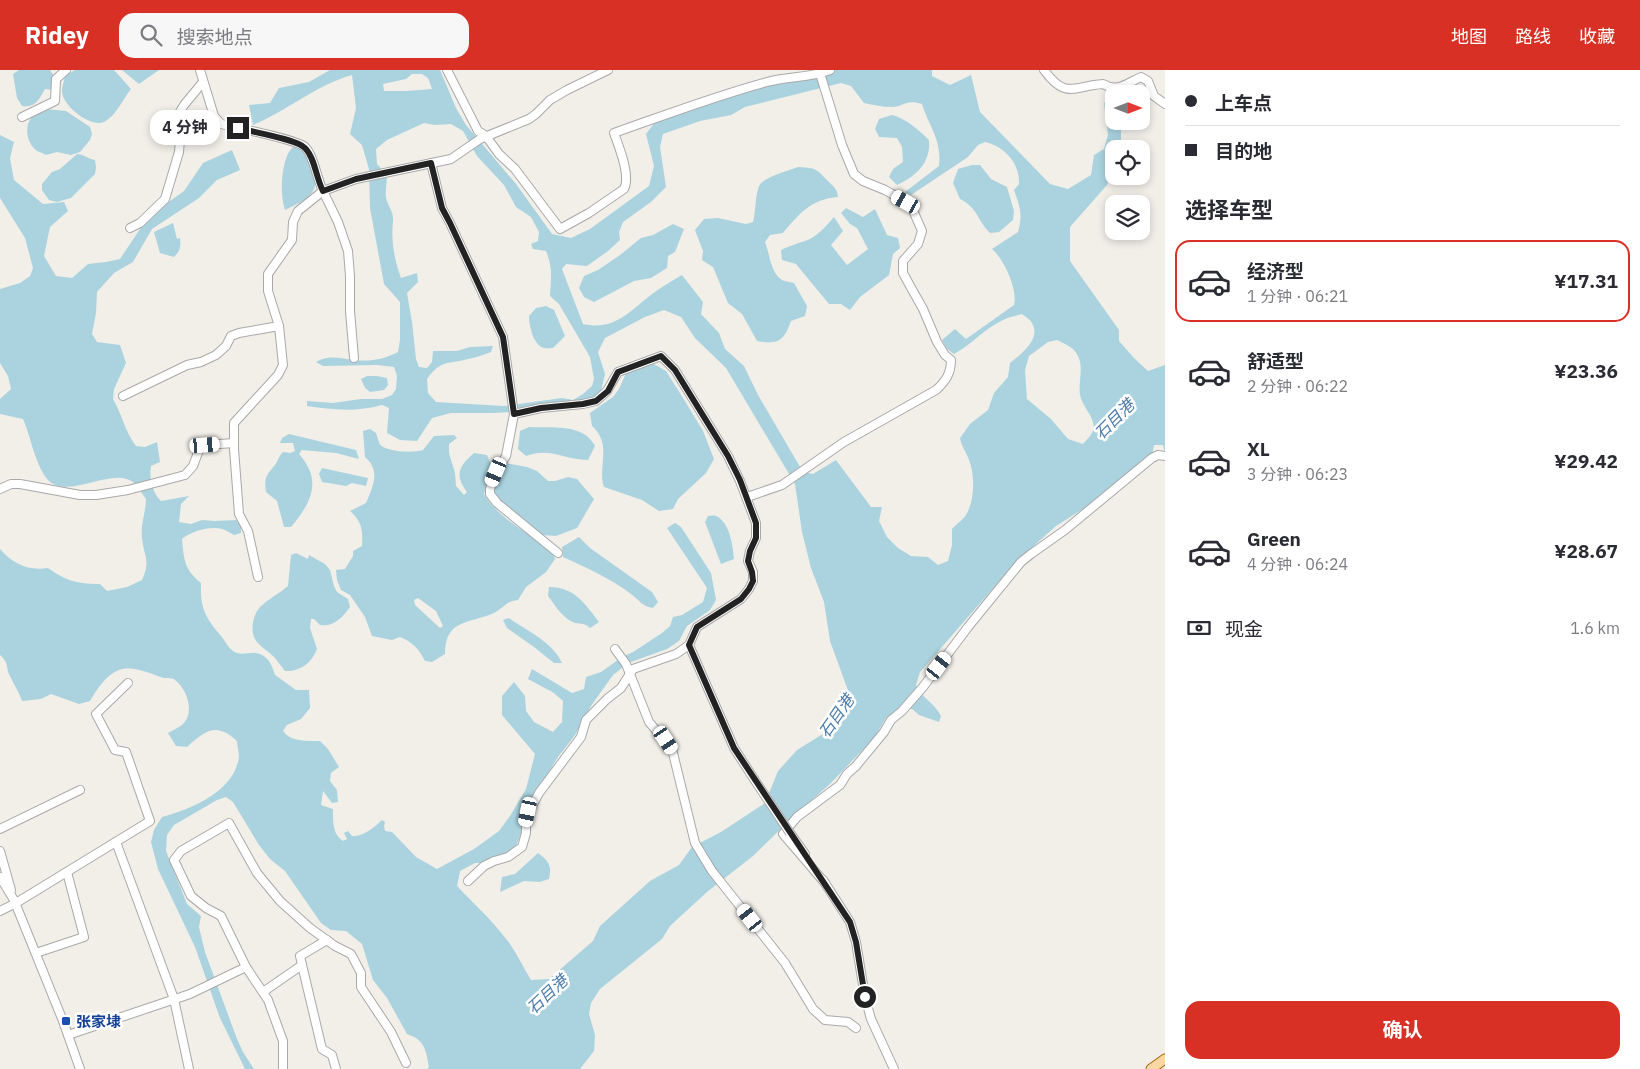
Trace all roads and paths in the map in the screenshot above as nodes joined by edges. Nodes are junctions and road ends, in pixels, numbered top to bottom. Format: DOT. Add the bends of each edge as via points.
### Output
graph roads {
  1 [pos="66,70"];
  2 [pos="200,70"];
  3 [pos="447,70"];
  4 [pos="608,70"];
  5 [pos="830,70"];
  6 [pos="1044,70"];
  7 [pos="820,72"];
  8 [pos="203,82"];
  9 [pos="1165,104"];
  10 [pos="22,117"];
  11 [pos="483,137"];
  12 [pos="431,163"];
  13 [pos="323,191"];
  14 [pos="130,228"];
  15 [pos="279,326"];
  16 [pos="354,358"];
  17 [pos="123,396"];
  18 [pos="514,414"];
  19 [pos="234,443"];
  20 [pos="1165,456"];
  21 [pos="0,489"];
  22 [pos="747,497"];
  23 [pos="558,552"];
  24 [pos="258,577"];
  25 [pos="689,645"];
  26 [pos="616,649"];
  27 [pos="630,673"];
  28 [pos="128,683"];
  29 [pos="80,790"];
  30 [pos="0,829"];
  31 [pos="116,842"];
  32 [pos="0,851"];
  33 [pos="66,872"];
  34 [pos="0,877"];
  35 [pos="468,881"];
  36 [pos="825,883"];
  37 [pos="15,902"];
  38 [pos="0,911"];
  39 [pos="327,940"];
  40 [pos="36,953"];
  41 [pos="302,966"];
  42 [pos="246,967"];
  43 [pos="263,992"];
  44 [pos="174,1000"];
  45 [pos="856,1028"];
  46 [pos="68,1035"];
  47 [pos="1165,1059"];
  48 [pos="406,1062"];
  49 [pos="80,1069"];
  50 [pos="190,1069"];
  51 [pos="283,1069"];
  52 [pos="336,1069"];
  53 [pos="894,1069"];
  54 [pos="1151,1069"];
  1 -- 10 [label="street" via="56,79 55,101"];
  2 -- 8 [label="street"];
  3 -- 11 [label="street"];
  4 -- 11 [label="street" via="550,100 529,119"];
  5 -- 7 [label="street"];
  6 -- 9 [label="street" via="1053,82 1067,90 1103,84 1117,89 1141,77 1148,81 1154,96"];
  7 -- 11 [label="street" via="772,80 731,92 614,133 628,183 589,213 560,229 515,169"];
  7 -- 22 [label="street" via="854,174 912,208 922,231 918,244 903,261 903,272 937,342 950,360 951,369 936,390 844,442 782,485"];
  8 -- 13 [label="street" via="214,116 221,124 305,147"];
  8 -- 14 [label="street" via="178,115 179,152 165,199 140,223"];
  11 -- 12 [label="street" via="451,159"];
  12 -- 13 [label="street" via="356,179"];
  12 -- 18 [label="street" via="442,208 503,337"];
  13 -- 15 [label="street" via="298,211 293,222 292,240 268,274 268,291"];
  13 -- 16 [label="street" via="348,251"];
  15 -- 17 [label="street" via="231,336 216,355 187,365"];
  15 -- 19 [label="street" via="283,365 278,375 234,423"];
  18 -- 22 [label="street" via="596,401 608,391 618,372 661,356 675,370 708,423"];
  18 -- 23 [label="street" via="506,456 496,472 490,494"];
  19 -- 21 [label="street" via="205,445 185,475 128,490 80,495 20,484"];
  19 -- 24 [label="street" via="239,514 248,531"];
  20 -- 36 [label="street" via="1152,458 1022,562 840,785 802,812 783,834"];
  22 -- 25 [label="street" via="756,523 756,538 748,561 753,581 741,599 697,627"];
  25 -- 27 [label="street" via="676,654 632,669"];
  25 -- 36 [label="street, bridge" via="734,748"];
  26 -- 27 [label="street"];
  27 -- 35 [label="street" via="621,688 586,720 581,737 538,793 528,812 522,846 508,857 484,866"];
  27 -- 45 [label="street" via="649,722 672,749 697,846 712,871 785,963 813,1009 826,1020 848,1022"];
  28 -- 31 [label="street" via="96,714 115,750 126,752 150,821"];
  29 -- 30 [label="street"];
  31 -- 33 [label="street"];
  31 -- 44 [label="street"];
  32 -- 37 [label="street"];
  33 -- 37 [label="street"];
  33 -- 40 [label="street" via="84,937"];
  34 -- 37 [label="street"];
  36 -- 53 [label="street" via="850,922 871,1019"];
  37 -- 38 [label="street"];
  37 -- 40 [label="street"];
  39 -- 41 [label="street" via="300,956"];
  39 -- 42 [label="street" via="280,901 257,873 229,823 180,851 174,860 191,896 221,916"];
  39 -- 48 [label="street" via="351,954 361,974 361,987 391,1032"];
  40 -- 46 [label="street"];
  41 -- 43 [label="street"];
  41 -- 52 [label="street" via="322,1049 332,1055"];
  42 -- 43 [label="street"];
  42 -- 44 [label="street"];
  43 -- 51 [label="street" via="283,1040"];
  44 -- 46 [label="street"];
  44 -- 50 [label="street"];
  46 -- 49 [label="street"];
  47 -- 54 [label="main road"];
}
